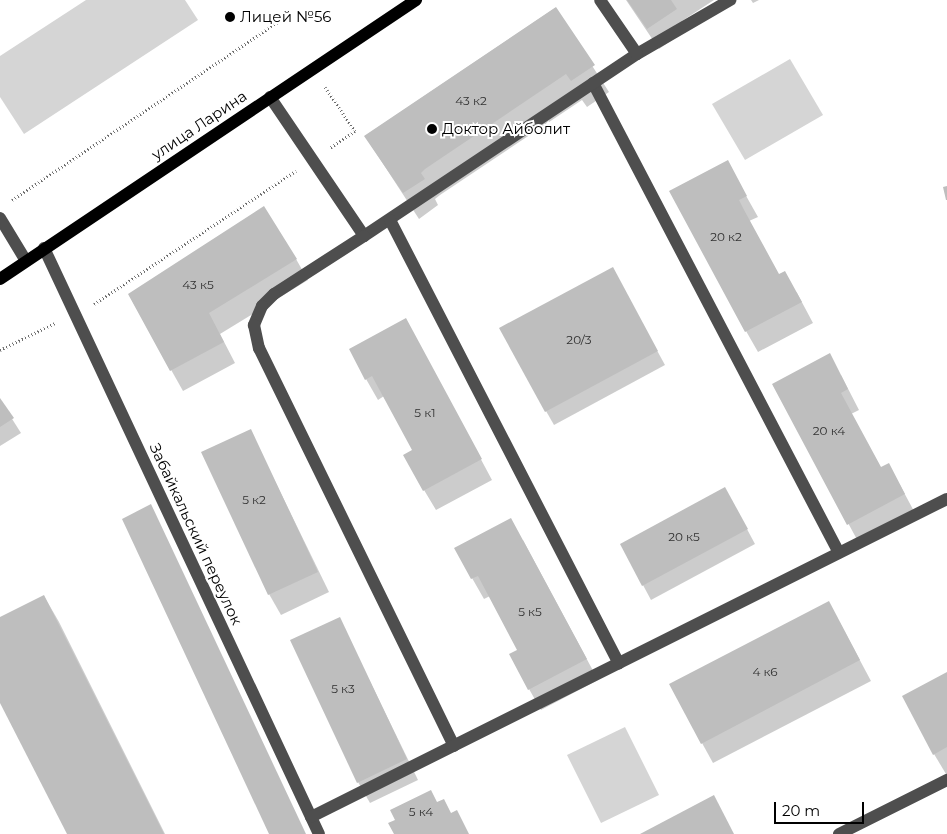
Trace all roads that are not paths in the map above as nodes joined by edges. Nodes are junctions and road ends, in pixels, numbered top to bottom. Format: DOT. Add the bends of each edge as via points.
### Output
graph roads {
  1 [pos="416,0"];
  2 [pos="600,0"];
  3 [pos="730,0"];
  4 [pos="636,54"];
  5 [pos="593,83"];
  6 [pos="270,97"];
  7 [pos="0,218"];
  8 [pos="390,220"];
  9 [pos="364,236"];
  10 [pos="44,248"];
  11 [pos="26,261"];
  12 [pos="0,279"];
  13 [pos="947,499"];
  14 [pos="839,553"];
  15 [pos="619,663"];
  16 [pos="454,746"];
  17 [pos="947,780"];
  18 [pos="311,817"];
  19 [pos="319,834"];
  20 [pos="840,834"];
  1 -- 6 [label="main road, улица Ларина"];
  2 -- 4 [label="street"];
  3 -- 4 [label="street"];
  4 -- 5 [label="street"];
  5 -- 8 [label="street"];
  5 -- 14 [label="street"];
  6 -- 9 [label="street"];
  6 -- 10 [label="main road, улица Ларина"];
  7 -- 11 [label="street"];
  8 -- 9 [label="street"];
  8 -- 15 [label="street"];
  9 -- 16 [label="street" via="274,294 262,306 254,325 259,348"];
  10 -- 11 [label="main road, улица Ларина"];
  10 -- 18 [label="street, Забайкальский переулок"];
  11 -- 12 [label="main road, улица Ларина"];
  13 -- 14 [label="street"];
  14 -- 15 [label="street"];
  15 -- 16 [label="street"];
  16 -- 18 [label="street"];
  17 -- 20 [label="street"];
  18 -- 19 [label="street, Забайкальский переулок"];
}
